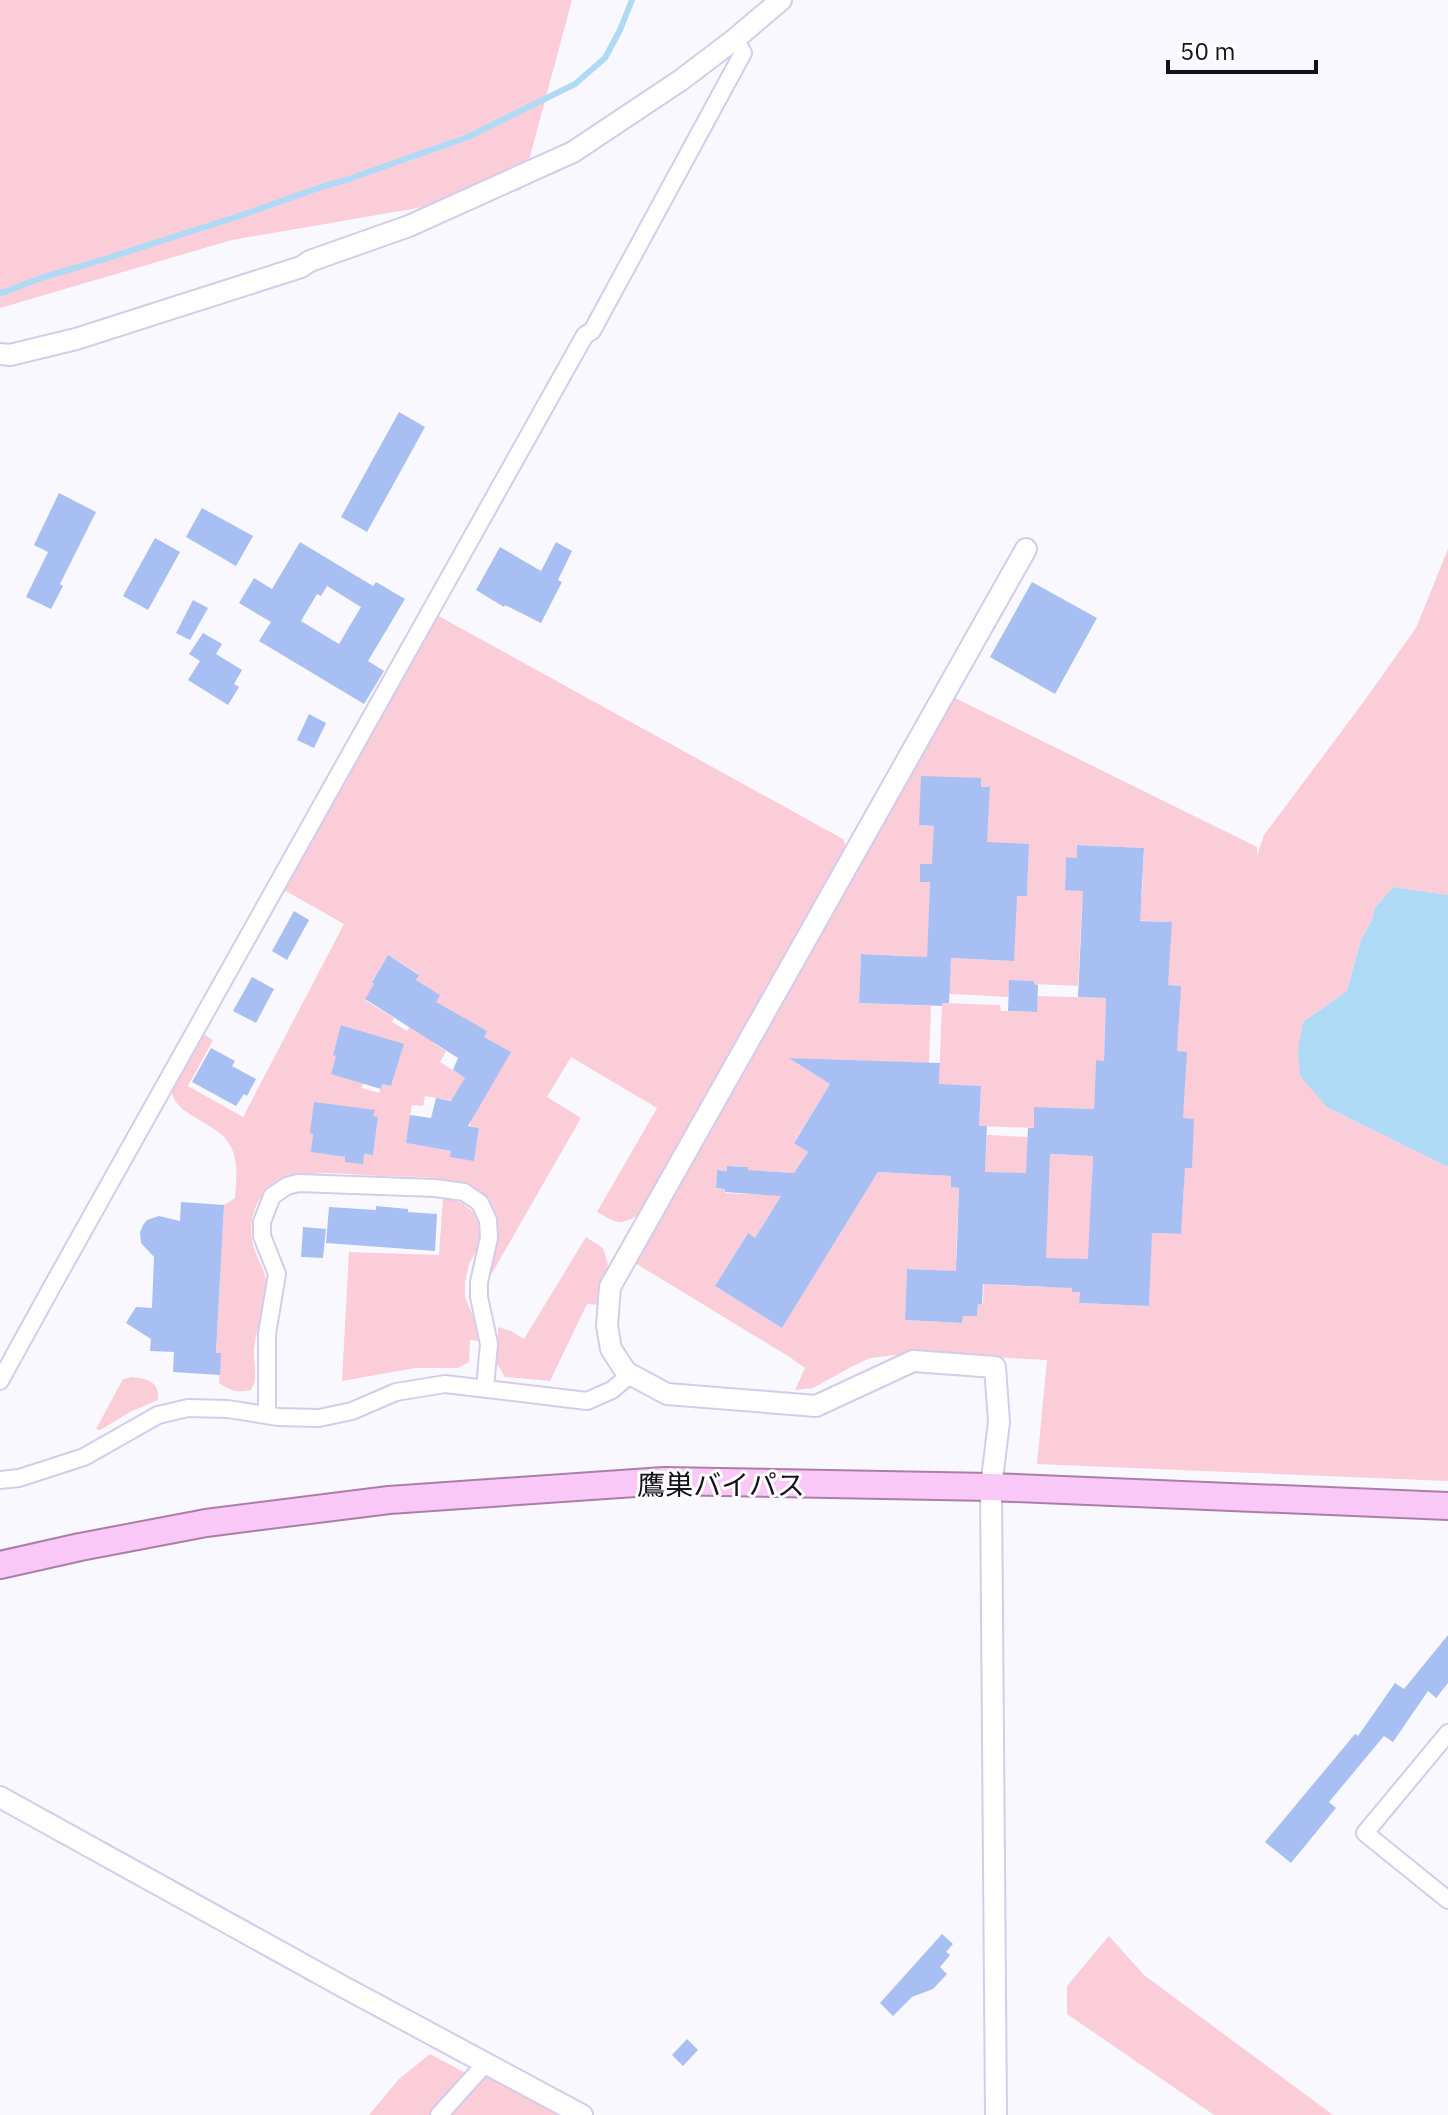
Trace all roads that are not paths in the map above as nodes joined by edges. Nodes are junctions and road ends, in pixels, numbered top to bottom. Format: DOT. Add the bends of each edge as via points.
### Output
graph roads {
  1 [pos="781,0"];
  2 [pos="735,39"];
  3 [pos="0,354"];
  4 [pos="1026,549"];
  5 [pos="631,1374"];
  6 [pos="0,1381"];
  7 [pos="485,1388"];
  8 [pos="267,1415"];
  9 [pos="0,1480"];
  10 [pos="991,1487"];
  11 [pos="1448,1506"];
  12 [pos="0,1565"];
  13 [pos="1448,1733"];
  14 [pos="0,1797"];
  15 [pos="1448,1900"];
  16 [pos="486,2063"];
  17 [pos="439,2115"];
  18 [pos="582,2115"];
  19 [pos="996,2115"];
  1 -- 2 [label="street"];
  2 -- 3 [label="street" via="573,152 409,226 106,330"];
  2 -- 6 [label="street" via="743,53 592,331 585,335"];
  4 -- 5 [label="street" via="610,1287 611,1349"];
  5 -- 7 [label="street" via="587,1401"];
  5 -- 10 [label="street" via="667,1394 816,1406 913,1361 995,1367 999,1422"];
  7 -- 8 [label="street" via="445,1384 396,1392 319,1418"];
  7 -- 8 [label="street" via="489,1344 479,1282 489,1238 480,1203 464,1192 435,1188 298,1183 272,1196 262,1222 277,1274 267,1334"];
  8 -- 9 [label="street" via="188,1408 158,1415 84,1457"];
  10 -- 11 [label="highway, 鷹巣バイパス"];
  10 -- 12 [label="highway, 鷹巣バイパス" via="664,1481 389,1500 206,1523"];
  10 -- 19 [label="street"];
  13 -- 15 [label="street" via="1365,1833"];
  14 -- 16 [label="street"];
  16 -- 17 [label="street"];
  16 -- 18 [label="street"];
}
